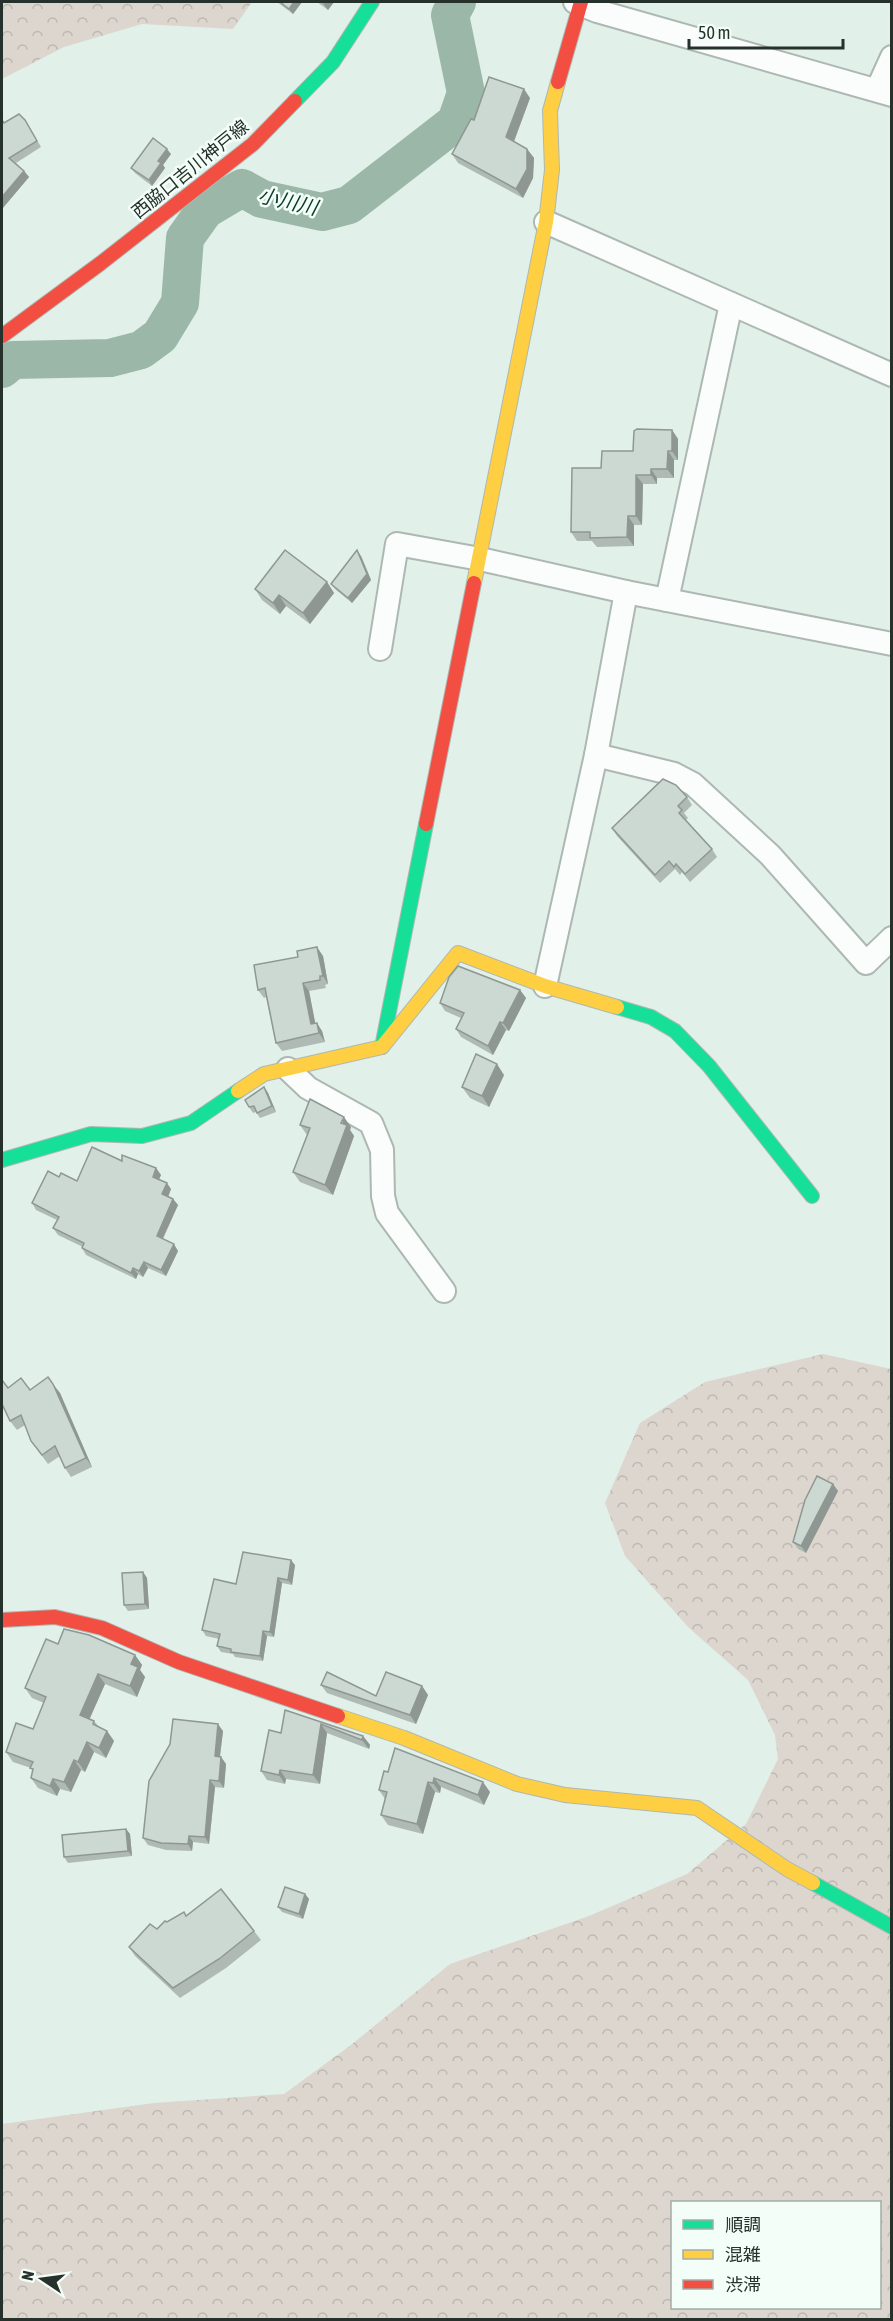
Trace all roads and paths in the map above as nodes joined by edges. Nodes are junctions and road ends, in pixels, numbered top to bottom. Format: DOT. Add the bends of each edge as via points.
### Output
graph roads {
  1 [pos="372,2"];
  2 [pos="579,2"];
  3 [pos="891,57"];
  4 [pos="884,93"];
  5 [pos="546,222"];
  6 [pos="731,304"];
  7 [pos="2,336"];
  8 [pos="891,375"];
  9 [pos="480,559"];
  10 [pos="626,592"];
  11 [pos="667,600"];
  12 [pos="891,644"];
  13 [pos="380,649"];
  14 [pos="596,755"];
  15 [pos="891,938"];
  16 [pos="545,986"];
  17 [pos="382,1047"];
  18 [pos="288,1069"];
  19 [pos="2,1160"];
  20 [pos="812,1196"];
  21 [pos="444,1291"];
  22 [pos="2,1620"];
  23 [pos="891,1927"];
  1 -- 7 [label="street, 西脇口吉川神戸線" via="333,62 254,144"];
  2 -- 4 [label="street" via="597,11"];
  2 -- 5 [label="street" via="550,111 552,170"];
  3 -- 4 [label="street"];
  5 -- 6 [label="street"];
  5 -- 9 [label="street"];
  6 -- 8 [label="street"];
  6 -- 11 [label="street"];
  9 -- 10 [label="street"];
  9 -- 13 [label="street" via="398,544"];
  9 -- 17 [label="street"];
  10 -- 11 [label="street"];
  10 -- 14 [label="street"];
  11 -- 12 [label="street"];
  14 -- 15 [label="street" via="674,774 693,784 770,855 866,963"];
  14 -- 16 [label="street"];
  16 -- 17 [label="street" via="458,953"];
  16 -- 20 [label="street" via="651,1017 675,1031 709,1066"];
  17 -- 18 [label="street"];
  18 -- 19 [label="street" via="264,1074 190,1123 142,1136 91,1134"];
  18 -- 21 [label="street" via="308,1088 371,1124 382,1150 387,1213"];
  22 -- 23 [label="street" via="55,1617 102,1628 179,1662 404,1738 516,1784 565,1795 697,1808 787,1869"];
}
